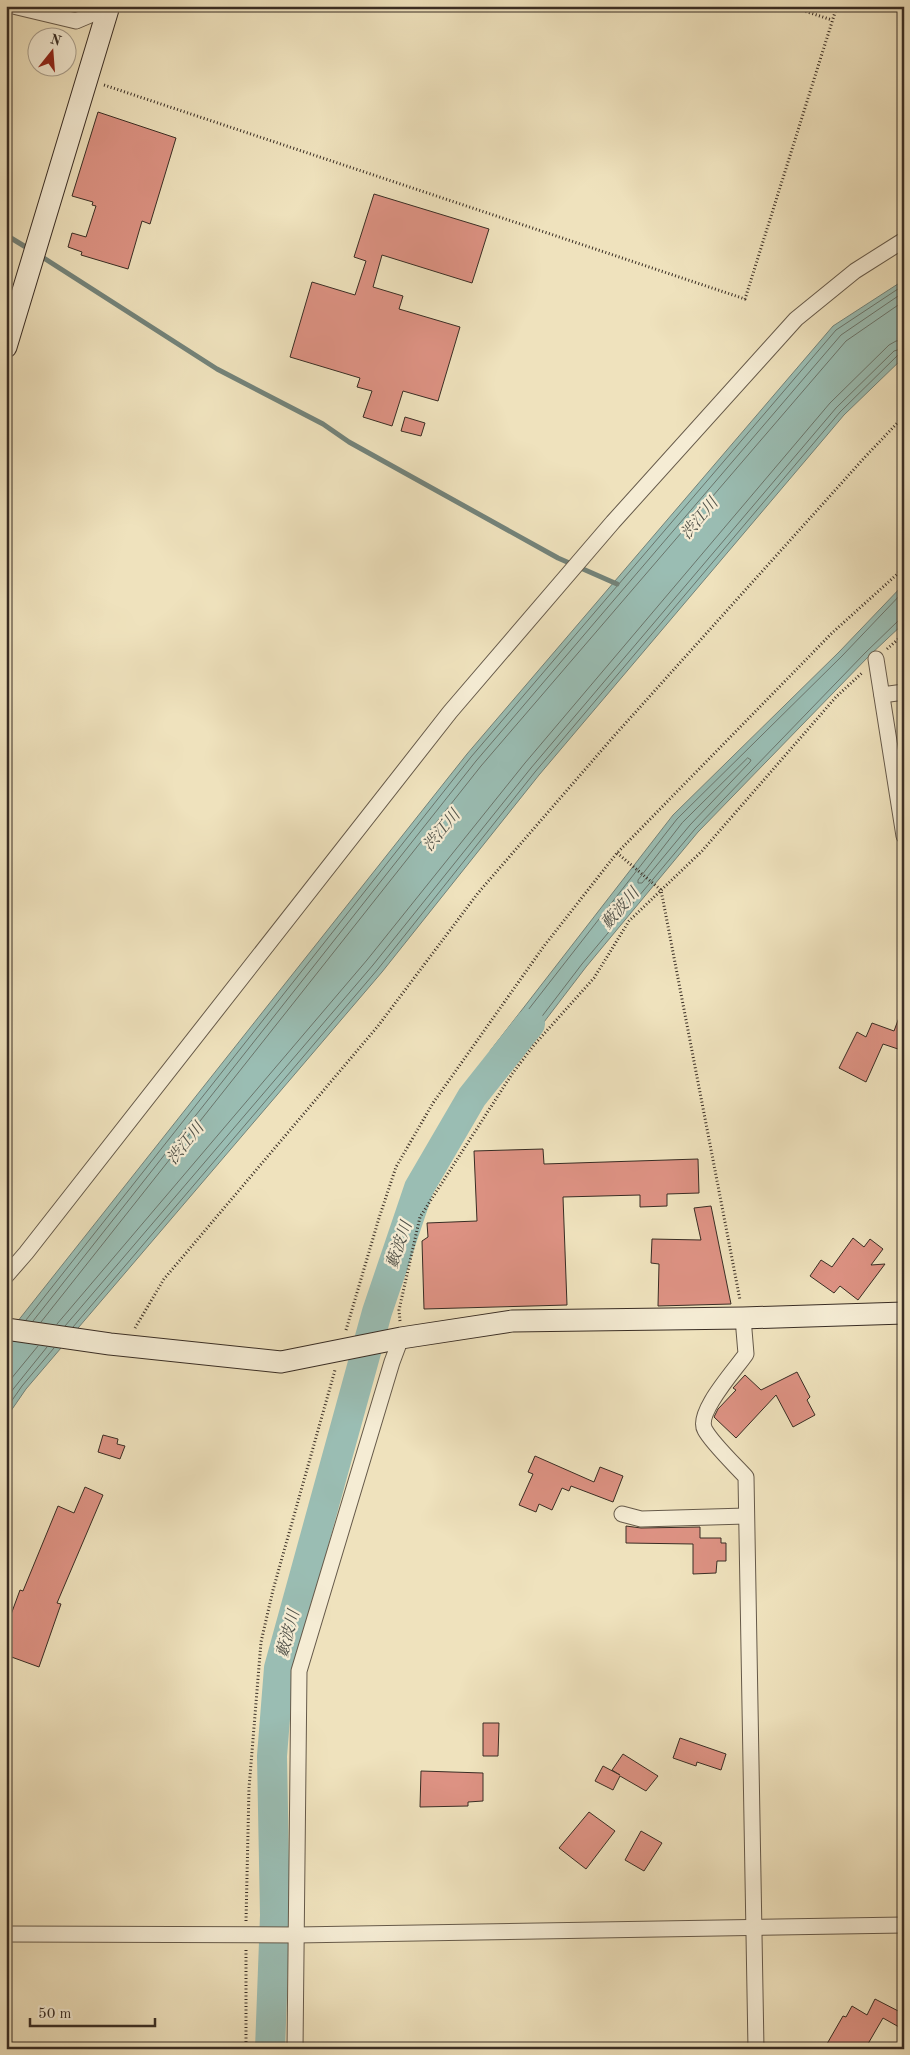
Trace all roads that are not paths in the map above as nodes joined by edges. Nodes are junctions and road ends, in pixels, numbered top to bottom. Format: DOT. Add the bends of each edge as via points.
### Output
graph roads {
  1 [pos="12,6"];
  2 [pos="109,6"];
  3 [pos="904,240"];
  4 [pos="6,347"];
  5 [pos="876,659"];
  6 [pos="904,692"];
  7 [pos="882,695"];
  8 [pos="904,836"];
  9 [pos="6,1276"];
  10 [pos="904,1313"];
  11 [pos="743,1318"];
  12 [pos="6,1329"];
  13 [pos="395,1340"];
  14 [pos="622,1514"];
  15 [pos="746,1516"];
  16 [pos="904,1925"];
  17 [pos="754,1927"];
  18 [pos="6,1934"];
  19 [pos="296,1934"];
  20 [pos="295,2049"];
  21 [pos="756,2049"];
  1 -- 2 [label="street" via="76,21"];
  2 -- 4 [label="street"];
  3 -- 9 [label="street" via="855,271 796,318 613,522 444,719"];
  5 -- 7 [label="street"];
  6 -- 7 [label="street"];
  7 -- 8 [label="street"];
  10 -- 11 [label="street"];
  11 -- 13 [label="street" via="512,1321"];
  11 -- 15 [label="street" via="746,1354 714,1398 704,1416 704,1429 746,1477"];
  12 -- 13 [label="street" via="281,1362"];
  13 -- 19 [label="street" via="392,1362 299,1671"];
  14 -- 15 [label="street" via="641,1519"];
  15 -- 17 [label="street"];
  16 -- 17 [label="street"];
  17 -- 19 [label="street"];
  17 -- 21 [label="street"];
  18 -- 19 [label="street"];
  19 -- 20 [label="street"];
}
